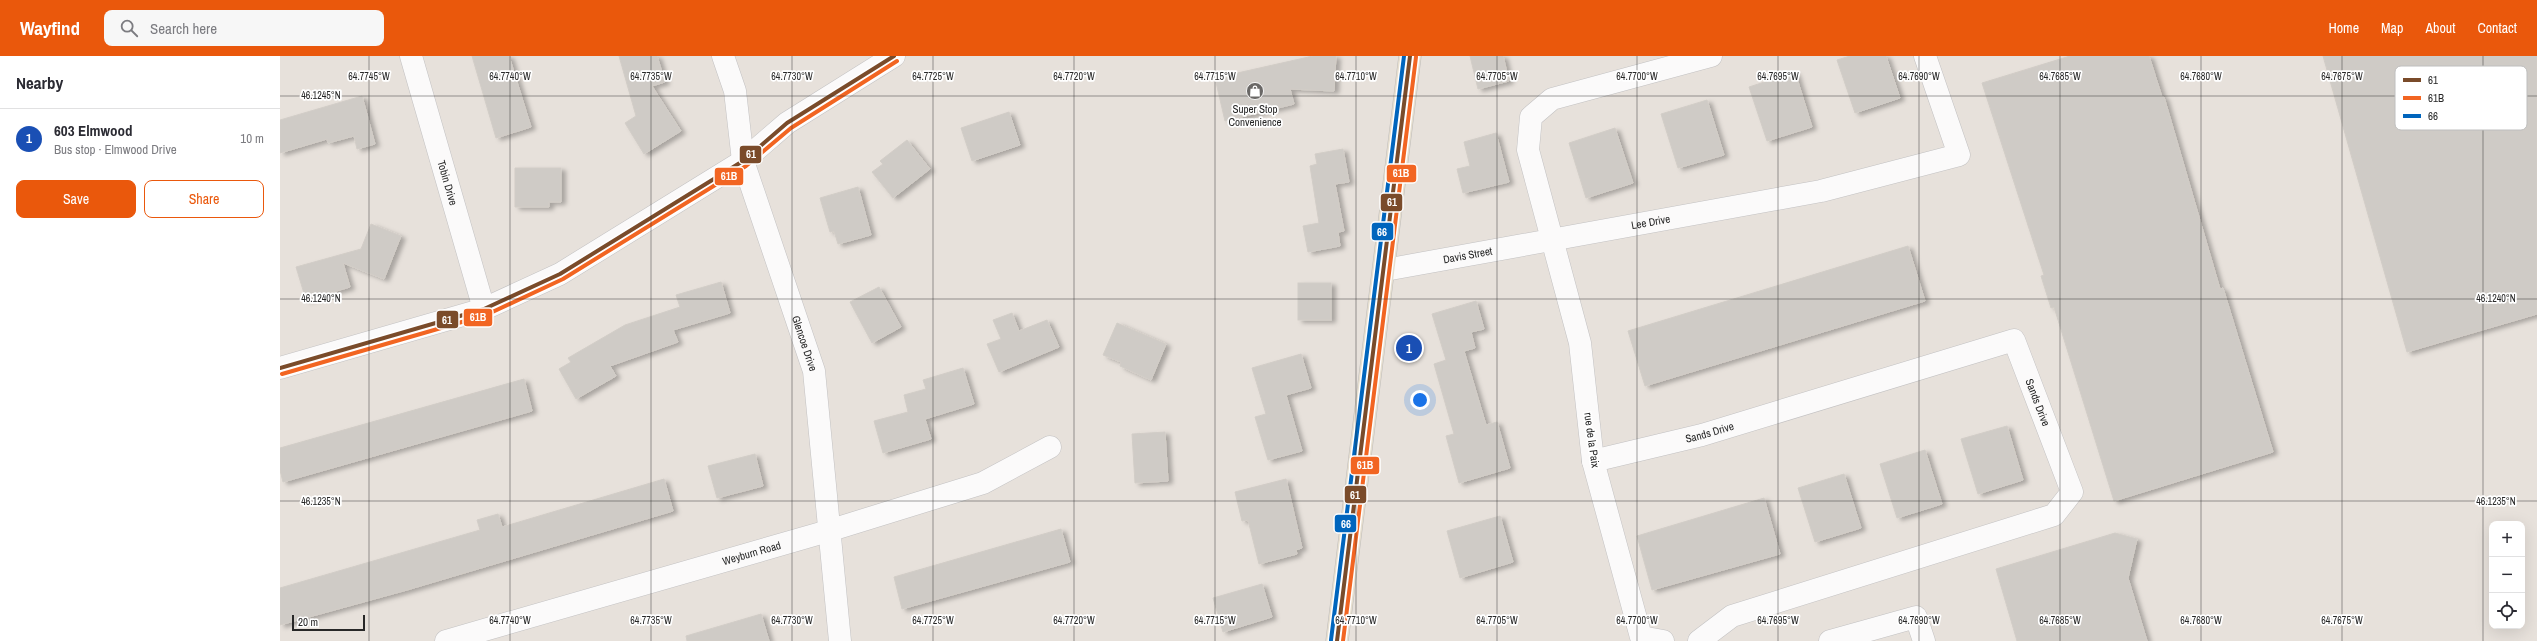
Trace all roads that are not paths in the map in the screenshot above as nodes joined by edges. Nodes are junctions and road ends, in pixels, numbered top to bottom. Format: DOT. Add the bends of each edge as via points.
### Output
graph roads {
  1 [pos="411,56"];
  2 [pos="724,56"];
  3 [pos="894,56"];
  4 [pos="1410,56"];
  5 [pos="1712,56"];
  6 [pos="1926,56"];
  7 [pos="743,161"];
  8 [pos="1552,241"];
  9 [pos="1385,270"];
  10 [pos="484,309"];
  11 [pos="280,368"];
  12 [pos="1050,447"];
  13 [pos="1593,461"];
  14 [pos="828,531"];
  15 [pos="446,641"];
  16 [pos="840,641"];
  17 [pos="1337,641"];
  18 [pos="1663,641"];
  19 [pos="1699,641"];
  20 [pos="1830,641"];
  21 [pos="1924,641"];
  1 -- 10 [label="street, Tobin Drive"];
  2 -- 7 [label="street, Glencoe Drive" via="735,91"];
  3 -- 7 [label="street" via="786,123"];
  4 -- 9 [label="main road"];
  5 -- 8 [label="street" via="1552,99 1531,117 1528,150"];
  6 -- 8 [label="street, Lee Drive" via="1959,155 1821,191"];
  7 -- 10 [label="street" via="560,274"];
  7 -- 14 [label="street, Glencoe Drive" via="814,371 828,502"];
  8 -- 9 [label="street, Davis Street"];
  8 -- 13 [label="street, rue de la Paix" via="1580,343"];
  9 -- 17 [label="main road"];
  10 -- 11 [label="street"];
  12 -- 14 [label="street, Weyburn Road" via="983,483"];
  13 -- 18 [label="street, rue de la Paix" via="1641,637"];
  13 -- 19 [label="street, Sands Drive" via="1702,435 2014,340 2072,492 2054,515 1732,616"];
  14 -- 15 [label="street, Weyburn Road"];
  14 -- 16 [label="street, Glencoe Drive"];
  20 -- 21 [label="street" via="1916,617"];
}
